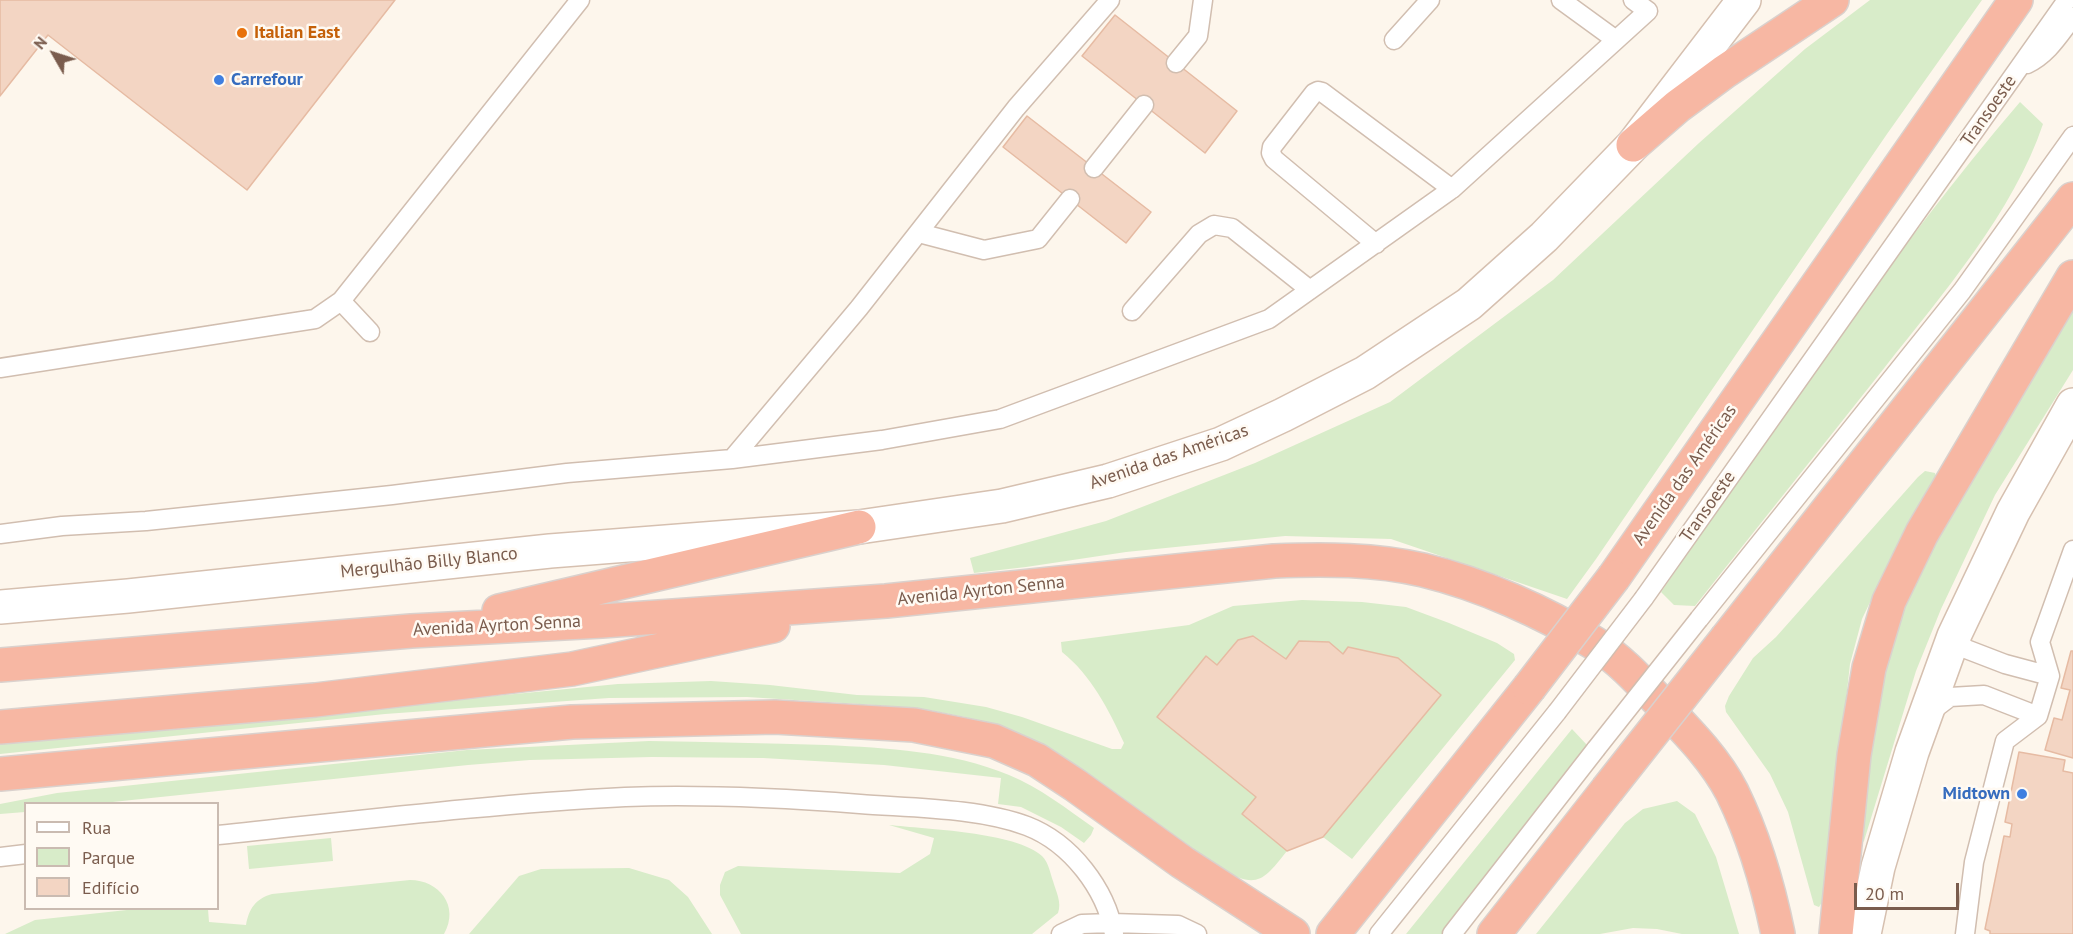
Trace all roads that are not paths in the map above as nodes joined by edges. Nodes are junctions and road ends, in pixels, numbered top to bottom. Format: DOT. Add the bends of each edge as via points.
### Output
graph roads {
  1 [pos="580,0"];
  2 [pos="1110,0"];
  3 [pos="1203,0"];
  4 [pos="1430,0"];
  5 [pos="1561,0"];
  6 [pos="1633,0"];
  7 [pos="1744,0"];
  8 [pos="1832,0"];
  9 [pos="2016,0"];
  10 [pos="2067,0"];
  11 [pos="2073,17"];
  12 [pos="1394,40"];
  13 [pos="1616,40"];
  14 [pos="1176,63"];
  15 [pos="2020,68"];
  16 [pos="1144,105"];
  17 [pos="2073,136"];
  18 [pos="1633,145"];
  19 [pos="1094,168"];
  20 [pos="1452,189"];
  21 [pos="1070,199"];
  22 [pos="2073,200"];
  23 [pos="919,233"];
  24 [pos="1376,244"];
  25 [pos="2073,277"];
  26 [pos="1310,290"];
  27 [pos="341,300"];
  28 [pos="1132,311"];
  29 [pos="370,332"];
  30 [pos="0,368"];
  31 [pos="2073,405"];
  32 [pos="732,459"];
  33 [pos="859,527"];
  34 [pos="0,534"];
  35 [pos="2073,550"];
  36 [pos="886,601"];
  37 [pos="0,607"];
  38 [pos="411,631"];
  39 [pos="1954,636"];
  40 [pos="1604,651"];
  41 [pos="0,664"];
  42 [pos="2050,676"];
  43 [pos="2038,716"];
  44 [pos="1923,718"];
  45 [pos="0,727"];
  46 [pos="0,774"];
  47 [pos="219,835"];
  48 [pos="24,854"];
  49 [pos="0,857"];
  50 [pos="1343,922"];
  51 [pos="1113,929"];
  52 [pos="1061,934"];
  53 [pos="1197,934"];
  54 [pos="1293,934"];
  55 [pos="1379,934"];
  56 [pos="1452,934"];
  57 [pos="1494,934"];
  58 [pos="1778,934"];
  59 [pos="1836,934"];
  60 [pos="1864,934"];
  61 [pos="1965,934"];
  1 -- 27 [label="lane"];
  2 -- 23 [label="lane" via="1016,108"];
  3 -- 14 [label="lane" via="1198,36"];
  4 -- 12 [label="lane"];
  5 -- 13 [label="lane"];
  6 -- 13 [label="lane" via="1648,11"];
  7 -- 18 [label="main road, Avenida das Américas"];
  8 -- 18 [label="highway" via="1724,72"];
  9 -- 50 [label="highway, Avenida das Américas, bridge" via="1614,577"];
  10 -- 15 [label="lane, Transoeste"];
  11 -- 15 [label="lane, Transoeste" via="2048,50"];
  13 -- 20 [label="lane"];
  15 -- 40 [label="lane, Transoeste, bridge"];
  16 -- 19 [label="lane"];
  17 -- 56 [label="lane, bridge" via="1962,291"];
  18 -- 33 [label="main road, Avenida das Américas" via="1544,237 1469,304 1365,373 1283,415 1221,444 1108,481 1002,506"];
  20 -- 24 [label="lane"];
  20 -- 24 [label="lane" via="1323,92 1314,93 1271,153"];
  21 -- 23 [label="lane" via="1038,239 984,250"];
  22 -- 57 [label="highway, bridge"];
  23 -- 32 [label="lane"];
  24 -- 26 [label="lane"];
  25 -- 59 [label="highway" via="1922,534 1888,601 1869,668 1854,755"];
  26 -- 28 [label="lane" via="1232,228 1214,225 1199,234"];
  26 -- 32 [label="lane" via="1269,319 1000,419 882,440"];
  27 -- 29 [label="lane"];
  27 -- 30 [label="lane" via="315,319"];
  31 -- 39 [label="main road" via="2013,512"];
  32 -- 34 [label="lane"];
  33 -- 37 [label="main road, Mergulhão Billy Blanco" via="550,550"];
  33 -- 38 [label="highway"];
  35 -- 42 [label="lane" via="2040,642"];
  36 -- 38 [label="highway, Avenida Ayrton Senna"];
  36 -- 40 [label="highway, Avenida Ayrton Senna" via="1323,559 1424,570 1534,610"];
  36 -- 45 [label="highway" via="572,669 315,700"];
  38 -- 41 [label="highway, Avenida Ayrton Senna"];
  39 -- 42 [label="lane" via="1966,649"];
  39 -- 44 [label="main road"];
  40 -- 55 [label="lane, Transoeste, bridge"];
  40 -- 58 [label="highway, Avenida Ayrton Senna" via="1697,741 1731,790 1766,882"];
  42 -- 43 [label="lane"];
  43 -- 44 [label="lane" via="1984,695 1950,697"];
  43 -- 61 [label="lane" via="2005,741 1974,862"];
  44 -- 60 [label="main road" via="1878,867"];
  46 -- 54 [label="highway" via="572,722 775,717 914,725 994,741 1037,760"];
  47 -- 51 [label="lane" via="514,804 627,797 758,797 922,809 985,816 1027,826 1048,836 1092,880 1105,902"];
  48 -- 49 [label="lane"];
  51 -- 52 [label="lane" via="1082,924"];
  51 -- 53 [label="lane" via="1178,925"];
}
